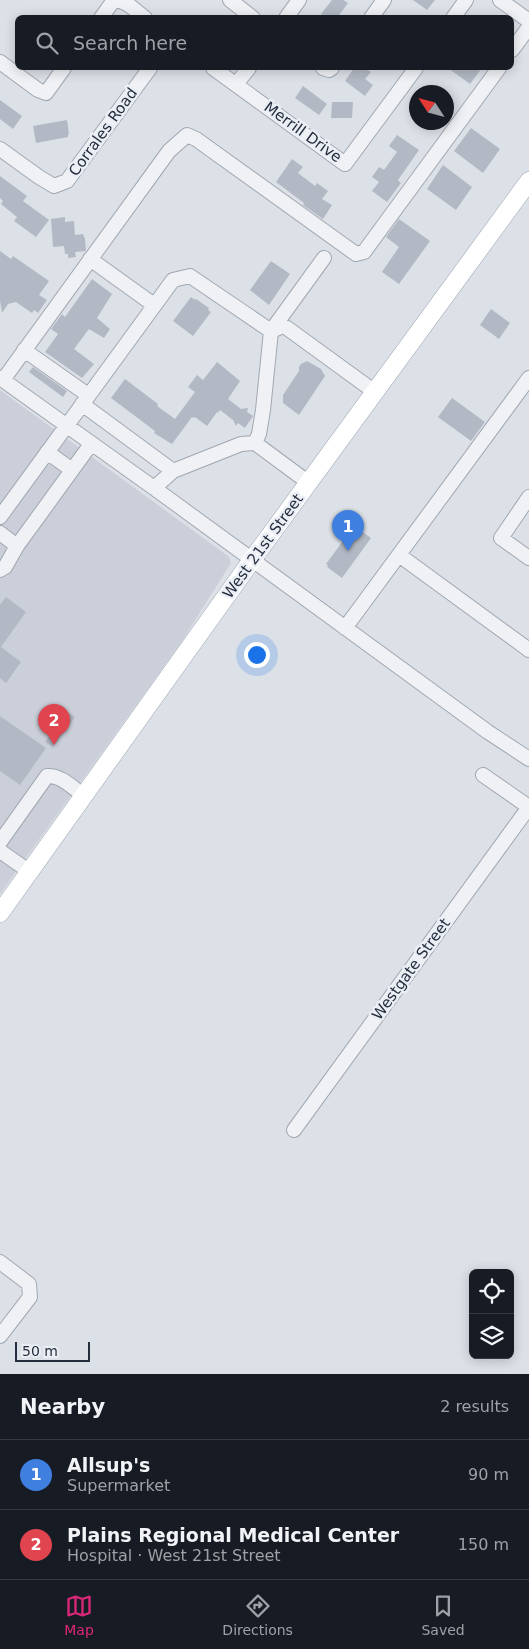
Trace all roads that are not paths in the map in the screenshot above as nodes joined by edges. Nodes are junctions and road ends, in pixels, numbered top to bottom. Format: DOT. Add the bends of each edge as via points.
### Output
graph roads {
  1 [pos="114,0"];
  2 [pos="230,0"];
  3 [pos="299,0"];
  4 [pos="384,0"];
  5 [pos="466,0"];
  6 [pos="500,0"];
  7 [pos="126,2"];
  8 [pos="103,15"];
  9 [pos="141,15"];
  10 [pos="249,15"];
  11 [pos="288,15"];
  12 [pos="373,15"];
  13 [pos="455,15"];
  14 [pos="529,22"];
  15 [pos="529,26"];
  16 [pos="514,47"];
  17 [pos="0,62"];
  18 [pos="62,70"];
  19 [pos="149,70"];
  20 [pos="216,70"];
  21 [pos="247,70"];
  22 [pos="415,70"];
  23 [pos="498,70"];
  24 [pos="236,84"];
  25 [pos="0,149"];
  26 [pos="529,182"];
  27 [pos="324,258"];
  28 [pos="90,259"];
  29 [pos="154,305"];
  30 [pos="271,331"];
  31 [pos="24,350"];
  32 [pos="529,378"];
  33 [pos="1,379"];
  34 [pos="375,392"];
  35 [pos="85,400"];
  36 [pos="66,426"];
  37 [pos="255,443"];
  38 [pos="91,444"];
  39 [pos="47,452"];
  40 [pos="72,470"];
  41 [pos="173,471"];
  42 [pos="309,483"];
  43 [pos="154,488"];
  44 [pos="529,497"];
  45 [pos="0,517"];
  46 [pos="0,533"];
  47 [pos="17,546"];
  48 [pos="399,555"];
  49 [pos="529,558"];
  50 [pos="252,560"];
  51 [pos="0,570"];
  52 [pos="345,628"];
  53 [pos="529,650"];
  54 [pos="529,759"];
  55 [pos="483,775"];
  56 [pos="84,796"];
  57 [pos="529,807"];
  58 [pos="0,842"];
  59 [pos="0,851"];
  60 [pos="30,872"];
  61 [pos="0,913"];
  62 [pos="294,1130"];
  63 [pos="0,1262"];
  64 [pos="1,1333"];
  1 -- 8 [label="street"];
  2 -- 10 [label="street"];
  3 -- 11 [label="street"];
  4 -- 12 [label="street"];
  5 -- 13 [label="street"];
  6 -- 14 [label="street"];
  7 -- 9 [label="street"];
  15 -- 16 [label="street"];
  17 -- 18 [label="street" via="38,90 46,92"];
  19 -- 25 [label="street, Corrales Road" via="67,181 54,186"];
  20 -- 24 [label="street, Merrill Drive"];
  21 -- 24 [label="street"];
  22 -- 24 [label="street, Merrill Drive" via="345,164"];
  23 -- 28 [label="street" via="364,252 356,254 187,135 169,151"];
  26 -- 34 [label="main road, West 21st Street"];
  27 -- 30 [label="street"];
  28 -- 29 [label="street"];
  28 -- 31 [label="street"];
  29 -- 30 [label="street" via="173,280 190,276"];
  29 -- 35 [label="street"];
  30 -- 34 [label="street" via="282,326 288,328"];
  30 -- 37 [label="street" via="261,426"];
  31 -- 33 [label="street"];
  31 -- 35 [label="street"];
  32 -- 48 [label="street"];
  33 -- 36 [label="street"];
  34 -- 42 [label="main road, West 21st Street"];
  35 -- 36 [label="street"];
  35 -- 41 [label="street"];
  36 -- 38 [label="street"];
  36 -- 39 [label="street"];
  37 -- 41 [label="street" via="241,444"];
  37 -- 42 [label="street"];
  38 -- 40 [label="street"];
  38 -- 43 [label="street"];
  39 -- 40 [label="street"];
  39 -- 45 [label="street"];
  40 -- 47 [label="street"];
  41 -- 43 [label="street"];
  42 -- 50 [label="main road, West 21st Street"];
  43 -- 50 [label="street"];
  44 -- 49 [label="street" via="501,538"];
  46 -- 47 [label="street"];
  47 -- 51 [label="street" via="5,568"];
  48 -- 52 [label="street"];
  48 -- 53 [label="street"];
  50 -- 52 [label="street"];
  50 -- 56 [label="main road, West 21st Street"];
  52 -- 54 [label="street"];
  55 -- 57 [label="street"];
  56 -- 58 [label="street" via="60,778 47,776"];
  56 -- 60 [label="main road, West 21st Street"];
  57 -- 62 [label="street, Westgate Street"];
  59 -- 60 [label="street"];
  60 -- 61 [label="main road, West 21st Street"];
  63 -- 64 [label="street" via="28,1284 30,1297"];
}
